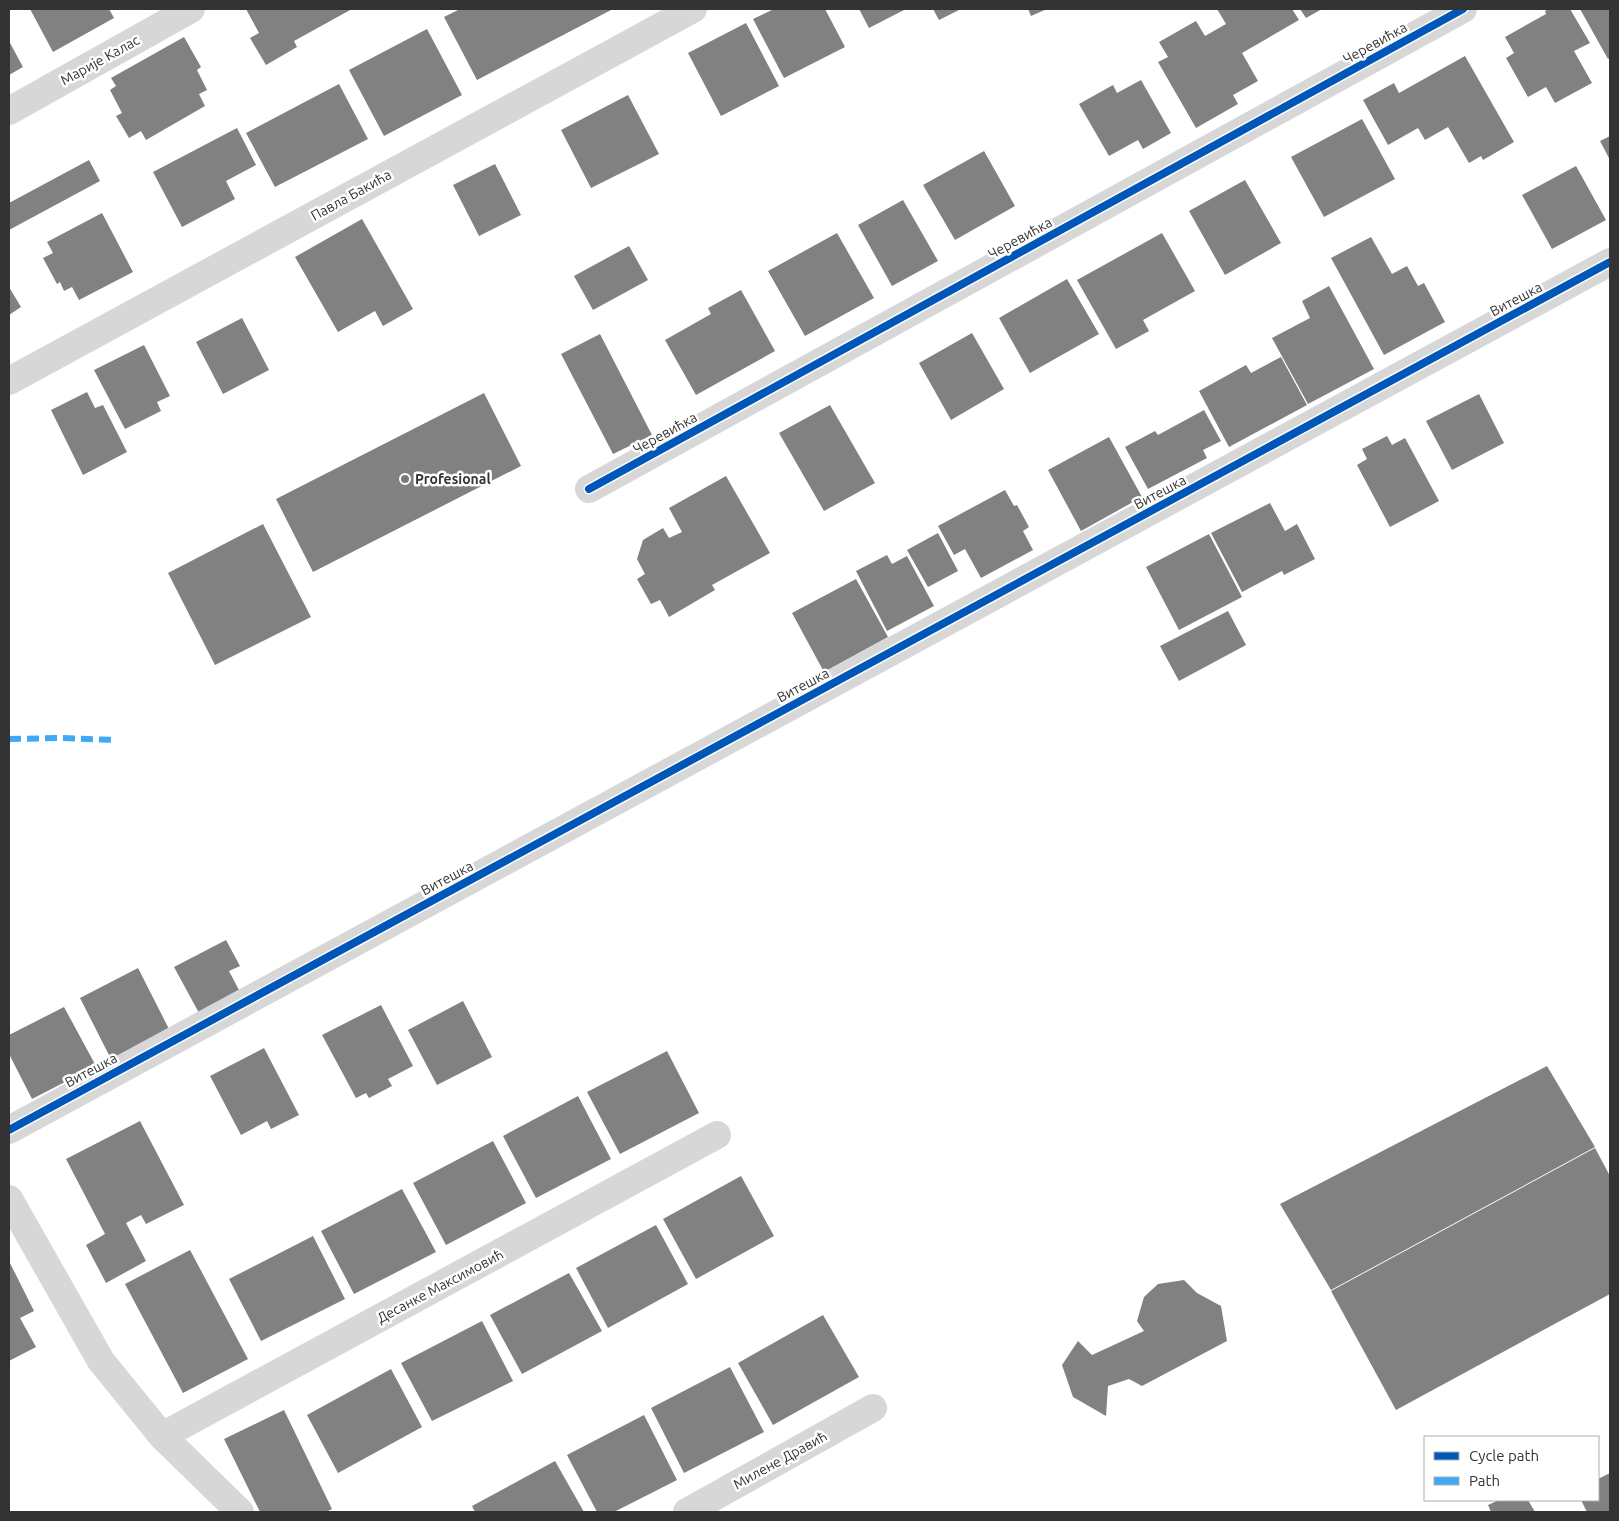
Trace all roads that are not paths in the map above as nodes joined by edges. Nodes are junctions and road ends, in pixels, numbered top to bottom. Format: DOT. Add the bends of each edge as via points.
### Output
graph roads {
  1 [pos="191,9"];
  2 [pos="693,9"];
  3 [pos="1463,9"];
  4 [pos="9,111"];
  5 [pos="1610,262"];
  6 [pos="9,381"];
  7 [pos="589,489"];
  8 [pos="9,1130"];
  9 [pos="717,1135"];
  10 [pos="9,1199"];
  11 [pos="873,1408"];
  12 [pos="162,1436"];
  13 [pos="240,1512"];
  14 [pos="687,1512"];
  1 -- 4 [label="street, Марије Калас"];
  2 -- 6 [label="street, Павла Бакића"];
  3 -- 7 [label="street, Черевићка"];
  5 -- 8 [label="street, Витешка"];
  9 -- 12 [label="street, Десанке Максимовић"];
  10 -- 12 [label="street" via="101,1361"];
  11 -- 14 [label="street, Милене Дравић"];
  12 -- 13 [label="street"];
}
